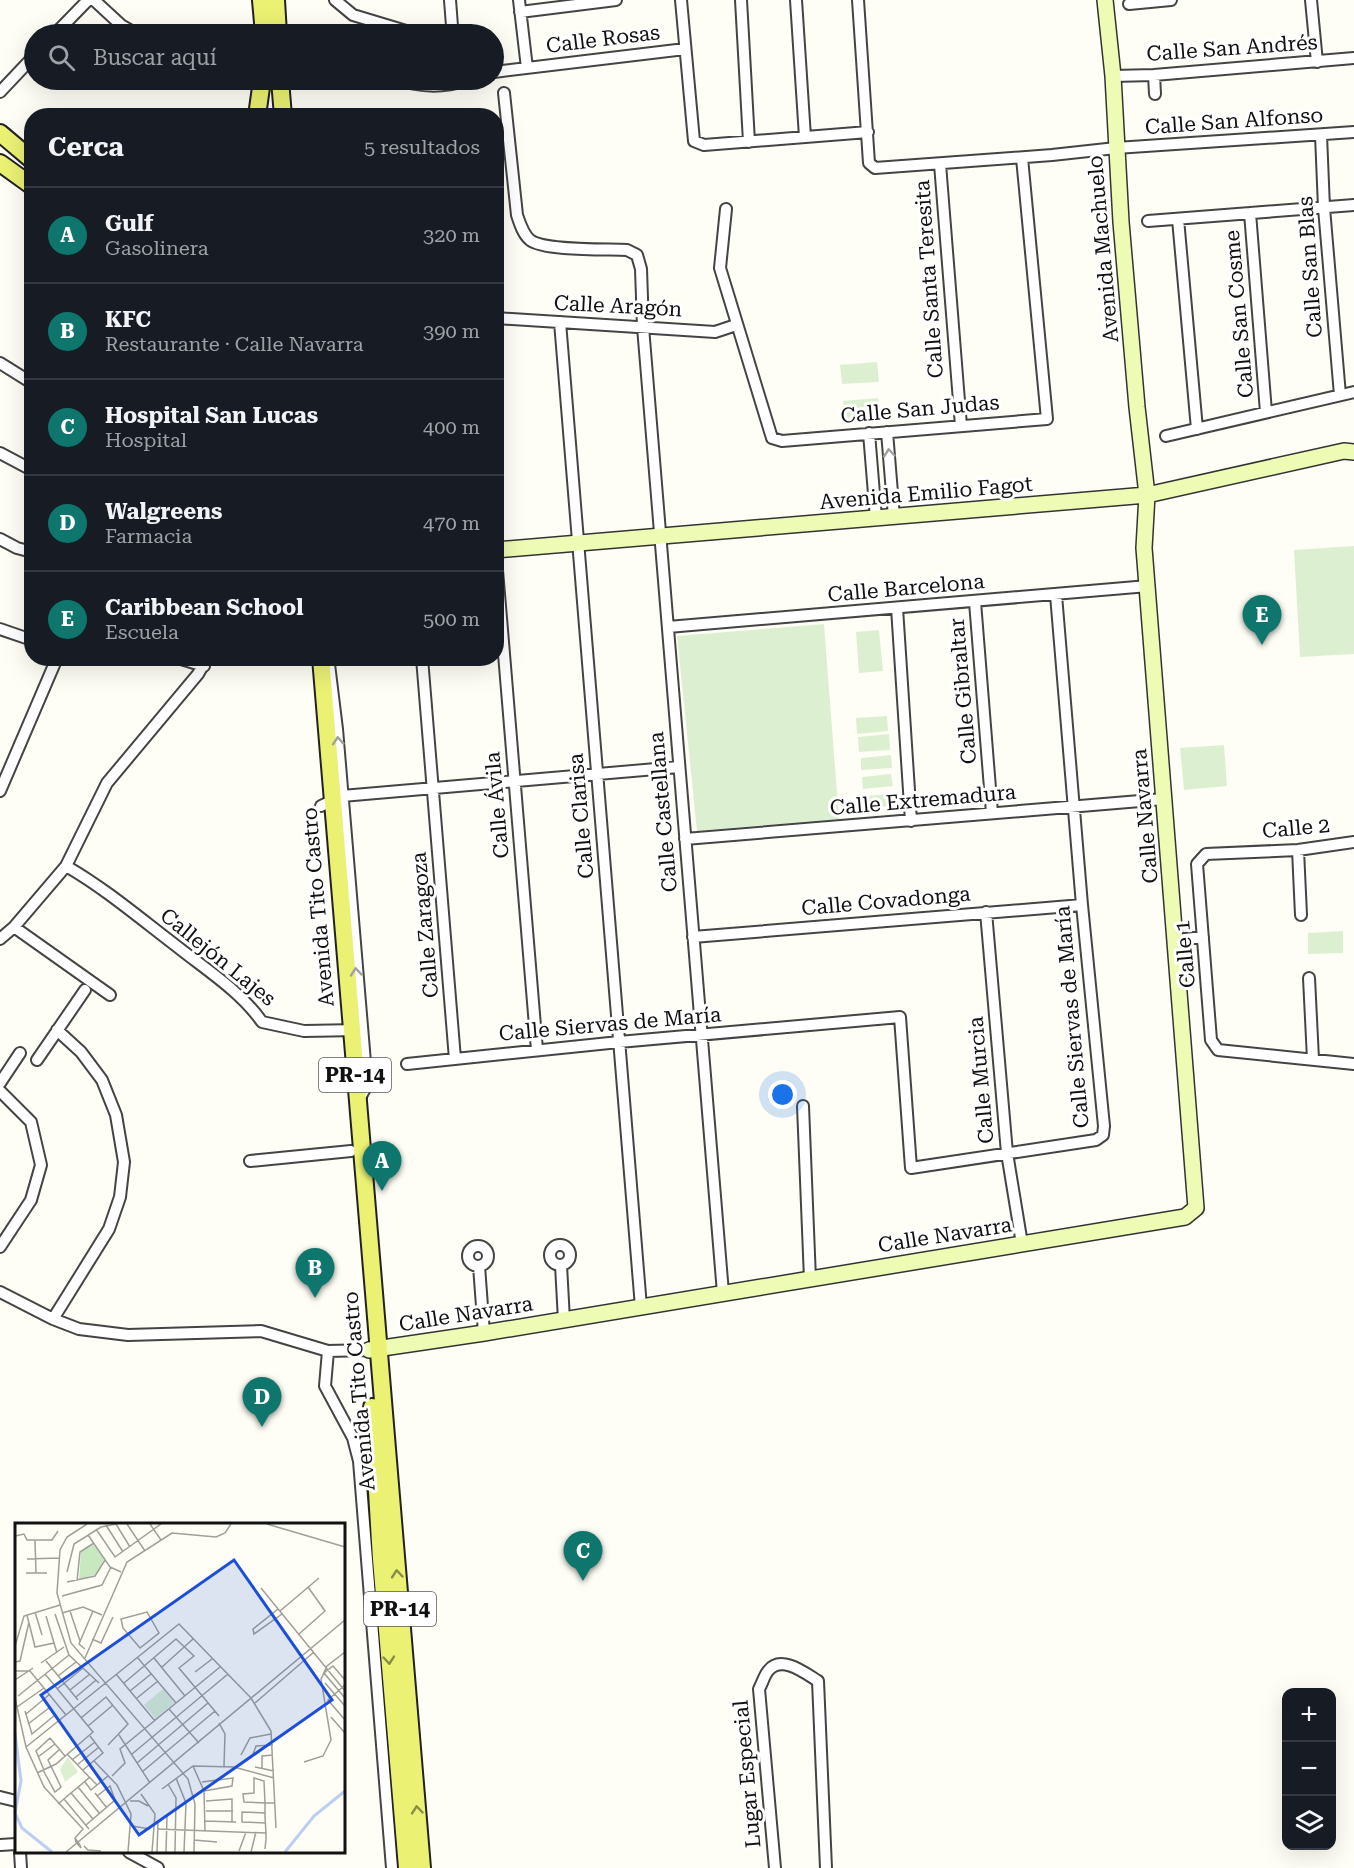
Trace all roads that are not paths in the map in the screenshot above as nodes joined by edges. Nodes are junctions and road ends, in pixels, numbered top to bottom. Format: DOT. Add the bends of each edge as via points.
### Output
graph roads {
  1 [pos="88,0"];
  2 [pos="94,0"];
  3 [pos="261,0"];
  4 [pos="276,0"];
  5 [pos="335,0"];
  6 [pos="450,0"];
  7 [pos="519,0"];
  8 [pos="616,0"];
  9 [pos="681,0"];
  10 [pos="741,0"];
  11 [pos="796,0"];
  12 [pos="858,0"];
  13 [pos="1105,0"];
  14 [pos="1164,0"];
  15 [pos="1171,0"];
  16 [pos="1311,0"];
  17 [pos="1129,4"];
  18 [pos="520,12"];
  19 [pos="65,24"];
  20 [pos="119,24"];
  21 [pos="263,24"];
  22 [pos="277,24"];
  23 [pos="383,24"];
  24 [pos="452,24"];
  25 [pos="685,49"];
  26 [pos="1354,58"];
  27 [pos="1317,62"];
  28 [pos="24,67"];
  29 [pos="526,68"];
  30 [pos="504,71"];
  31 [pos="1154,75"];
  32 [pos="1113,76"];
  33 [pos="259,90"];
  34 [pos="260,90"];
  35 [pos="281,90"];
  36 [pos="0,92"];
  37 [pos="504,93"];
  38 [pos="1155,94"];
  39 [pos="254,108"];
  40 [pos="258,108"];
  41 [pos="283,108"];
  42 [pos="868,132"];
  43 [pos="1354,132"];
  44 [pos="0,133"];
  45 [pos="1321,135"];
  46 [pos="805,137"];
  47 [pos="749,141"];
  48 [pos="1116,148"];
  49 [pos="24,153"];
  50 [pos="1022,158"];
  51 [pos="0,163"];
  52 [pos="940,164"];
  53 [pos="24,180"];
  54 [pos="1354,205"];
  55 [pos="1324,208"];
  56 [pos="726,209"];
  57 [pos="1250,213"];
  58 [pos="1178,219"];
  59 [pos="1148,221"];
  60 [pos="504,318"];
  61 [pos="560,322"];
  62 [pos="736,325"];
  63 [pos="643,327"];
  64 [pos="0,363"];
  65 [pos="24,378"];
  66 [pos="1354,392"];
  67 [pos="1340,395"];
  68 [pos="1266,412"];
  69 [pos="960,426"];
  70 [pos="1197,429"];
  71 [pos="887,432"];
  72 [pos="869,433"];
  73 [pos="1166,436"];
  74 [pos="1354,452"];
  75 [pos="0,453"];
  76 [pos="24,466"];
  77 [pos="1147,495"];
  78 [pos="894,517"];
  79 [pos="876,518"];
  80 [pos="660,536"];
  81 [pos="0,538"];
  82 [pos="578,543"];
  83 [pos="504,549"];
  84 [pos="24,550"];
  85 [pos="1148,586"];
  86 [pos="1056,595"];
  87 [pos="975,602"];
  88 [pos="897,608"];
  89 [pos="668,627"];
  90 [pos="0,629"];
  91 [pos="24,637"];
  92 [pos="504,652"];
  93 [pos="54,666"];
  94 [pos="203,666"];
  95 [pos="311,666"];
  96 [pos="322,666"];
  97 [pos="328,666"];
  98 [pos="423,666"];
  99 [pos="679,767"];
  100 [pos="597,774"];
  101 [pos="515,781"];
  102 [pos="433,788"];
  103 [pos="0,791"];
  104 [pos="1164,799"];
  105 [pos="332,801"];
  106 [pos="1074,807"];
  107 [pos="992,813"];
  108 [pos="910,821"];
  109 [pos="685,839"];
  110 [pos="1354,842"];
  111 [pos="1298,850"];
  112 [pos="1241,852"];
  113 [pos="66,866"];
  114 [pos="1082,905"];
  115 [pos="986,912"];
  116 [pos="1301,915"];
  117 [pos="14,927"];
  118 [pos="693,937"];
  119 [pos="1203,937"];
  120 [pos="0,939"];
  121 [pos="1176,940"];
  122 [pos="1309,978"];
  123 [pos="85,990"];
  124 [pos="110,995"];
  125 [pos="57,1030"];
  126 [pos="352,1030"];
  127 [pos="701,1035"];
  128 [pos="619,1042"];
  129 [pos="537,1050"];
  130 [pos="20,1053"];
  131 [pos="455,1059"];
  132 [pos="1313,1059"];
  133 [pos="37,1060"];
  134 [pos="407,1064"];
  135 [pos="1354,1064"];
  136 [pos="0,1083"];
  137 [pos="0,1091"];
  138 [pos="358,1102"];
  139 [pos="803,1106"];
  140 [pos="351,1151"];
  141 [pos="1007,1153"];
  142 [pos="250,1161"];
  143 [pos="1022,1244"];
  144 [pos="0,1247"];
  145 [pos="561,1265"];
  146 [pos="479,1266"];
  147 [pos="810,1279"];
  148 [pos="0,1292"];
  149 [pos="723,1293"];
  150 [pos="641,1307"];
  151 [pos="52,1319"];
  152 [pos="564,1320"];
  153 [pos="484,1333"];
  154 [pos="374,1349"];
  155 [pos="328,1351"];
  156 [pos="0,1797"];
  157 [pos="15,1801"];
  158 [pos="15,1844"];
  159 [pos="0,1845"];
  160 [pos="20,1853"];
  161 [pos="132,1853"];
  162 [pos="21,1868"];
  163 [pos="158,1868"];
  164 [pos="392,1868"];
  165 [pos="407,1868"];
  166 [pos="422,1868"];
  167 [pos="775,1868"];
  168 [pos="826,1868"];
  1 -- 19 [label="street"];
  2 -- 20 [label="street"];
  3 -- 21 [label="main road"];
  4 -- 22 [label="main road"];
  5 -- 23 [label="street" via="353,15"];
  6 -- 24 [label="street"];
  7 -- 18 [label="street"];
  8 -- 18 [label="street"];
  9 -- 25 [label="street"];
  10 -- 47 [label="street"];
  11 -- 46 [label="street"];
  12 -- 42 [label="street"];
  13 -- 32 [label="street, Avenida Machuelo"];
  14 -- 15 [label="street"];
  14 -- 17 [label="street"];
  16 -- 27 [label="street"];
  18 -- 29 [label="street"];
  25 -- 29 [label="street, Calle Rosas"];
  25 -- 47 [label="street" via="694,141 704,146"];
  26 -- 27 [label="street, Calle San Andrés"];
  27 -- 31 [label="street, Calle San Andrés"];
  28 -- 36 [label="street"];
  29 -- 30 [label="street, Calle Rosas"];
  31 -- 32 [label="street, Calle San Andrés"];
  31 -- 38 [label="street"];
  32 -- 48 [label="street, Avenida Machuelo"];
  33 -- 39 [label="main road"];
  34 -- 40 [label="main road"];
  35 -- 41 [label="main road"];
  37 -- 63 [label="street, Calle Castellana" via="517,215 522,229 542,246 627,250 637,255 642,268"];
  42 -- 46 [label="street"];
  42 -- 52 [label="street, Calle San Alfonso" via="869,163 875,168"];
  43 -- 45 [label="street, Calle San Alfonso"];
  44 -- 49 [label="main road"];
  45 -- 48 [label="street, Calle San Alfonso"];
  45 -- 55 [label="street, Calle San Blas"];
  46 -- 47 [label="street"];
  48 -- 50 [label="street, Calle San Alfonso"];
  48 -- 77 [label="street, Avenida Machuelo"];
  50 -- 52 [label="street, Calle San Alfonso"];
  50 -- 69 [label="street, Calle San Judas" via="1047,418"];
  51 -- 53 [label="main road"];
  52 -- 69 [label="street, Calle Santa Teresita"];
  54 -- 55 [label="street"];
  55 -- 57 [label="street"];
  55 -- 67 [label="street, Calle San Blas"];
  56 -- 62 [label="street, Calle San Judas" via="720,268"];
  57 -- 58 [label="street"];
  57 -- 68 [label="street, Calle San Cosme"];
  58 -- 59 [label="street"];
  58 -- 70 [label="street"];
  60 -- 61 [label="street, Calle Aragón"];
  61 -- 63 [label="street, Calle Aragón"];
  61 -- 82 [label="street, Calle Clarisa"];
  62 -- 63 [label="street, Calle Aragón" via="715,332"];
  62 -- 72 [label="street, Calle San Judas" via="772,438 782,441"];
  63 -- 80 [label="street, Calle Castellana"];
  64 -- 65 [label="street"];
  66 -- 67 [label="street"];
  67 -- 68 [label="street"];
  68 -- 70 [label="street"];
  69 -- 71 [label="street, Calle San Judas"];
  70 -- 73 [label="street"];
  71 -- 72 [label="street, Calle San Judas"];
  78 -- 71 [label="street, one-way"];
  72 -- 79 [label="street"];
  74 -- 77 [label="street, Avenida Emilio Fagot"];
  75 -- 76 [label="street"];
  77 -- 78 [label="street, Avenida Emilio Fagot"];
  77 -- 85 [label="street, Calle Navarra" via="1144,548"];
  78 -- 79 [label="street, Avenida Emilio Fagot"];
  79 -- 80 [label="street, Avenida Emilio Fagot"];
  80 -- 82 [label="street, Avenida Emilio Fagot"];
  80 -- 89 [label="street, Calle Castellana"];
  81 -- 84 [label="street"];
  82 -- 83 [label="street, Avenida Emilio Fagot"];
  82 -- 100 [label="street, Calle Clarisa"];
  85 -- 86 [label="street, Calle Barcelona"];
  85 -- 104 [label="street, Calle Navarra"];
  86 -- 87 [label="street, Calle Barcelona"];
  86 -- 106 [label="street, Calle Siervas de María"];
  87 -- 88 [label="street, Calle Barcelona"];
  87 -- 107 [label="street, Calle Gibraltar"];
  88 -- 89 [label="street, Calle Barcelona"];
  88 -- 108 [label="street"];
  89 -- 99 [label="street, Calle Castellana"];
  90 -- 91 [label="street"];
  92 -- 101 [label="street, Calle Ávila"];
  93 -- 103 [label="street"];
  94 -- 113 [label="street" via="107,783"];
  95 -- 105 [label="main road, Avenida Tito Castro / PR-14"];
  96 -- 105 [label="main road, Avenida Tito Castro / PR-14"];
  105 -- 97 [label="street, one-way" via="332,687"];
  98 -- 102 [label="street, Calle Zaragoza"];
  99 -- 100 [label="street"];
  99 -- 109 [label="street, Calle Castellana"];
  100 -- 101 [label="street"];
  100 -- 128 [label="street, Calle Clarisa"];
  101 -- 102 [label="street"];
  101 -- 129 [label="street, Calle Ávila"];
  102 -- 105 [label="street"];
  102 -- 131 [label="street, Calle Zaragoza"];
  104 -- 106 [label="street, Calle Extremadura"];
  104 -- 121 [label="street, Calle Navarra"];
  105 -- 126 [label="main road, Avenida Tito Castro / PR-14"];
  126 -- 105 [label="street, one-way"];
  106 -- 107 [label="street, Calle Extremadura"];
  106 -- 114 [label="street, Calle Siervas de María"];
  107 -- 108 [label="street, Calle Extremadura"];
  108 -- 109 [label="street, Calle Extremadura"];
  109 -- 118 [label="street, Calle Castellana"];
  110 -- 111 [label="street, Calle 2"];
  111 -- 112 [label="street, Calle 2"];
  111 -- 116 [label="street"];
  112 -- 119 [label="street, Calle 1" via="1206,854 1197,864"];
  113 -- 117 [label="street"];
  113 -- 126 [label="street, Callejón Lajes" via="91,880 221,981 250,1005 262,1022 304,1031"];
  114 -- 115 [label="street, Calle Covadonga"];
  114 -- 141 [label="street, Calle Siervas de María" via="1103,1135 1096,1140"];
  115 -- 118 [label="street, Calle Covadonga"];
  115 -- 141 [label="street, Calle Murcia"];
  117 -- 120 [label="street"];
  117 -- 124 [label="street"];
  118 -- 127 [label="street, Calle Castellana"];
  119 -- 121 [label="street"];
  119 -- 132 [label="street, Calle 1" via="1211,1040 1218,1050"];
  121 -- 143 [label="street, Calle Navarra" via="1196,1208 1185,1216"];
  122 -- 132 [label="street"];
  123 -- 125 [label="street"];
  125 -- 133 [label="street"];
  125 -- 151 [label="street" via="81,1052 102,1080 116,1115 124,1162 120,1197 109,1229"];
  126 -- 138 [label="main road, Avenida Tito Castro / PR-14"];
  126 -- 138 [label="street" via="363,1044 367,1085"];
  126 -- 140 [label="main road, Avenida Tito Castro / PR-14"];
  127 -- 128 [label="street, Calle Siervas de María"];
  127 -- 141 [label="street, Calle Siervas de María" via="900,1017 911,1168"];
  127 -- 149 [label="street, Calle Castellana"];
  128 -- 129 [label="street, Calle Siervas de María"];
  128 -- 150 [label="street, Calle Clarisa"];
  129 -- 131 [label="street, Calle Siervas de María"];
  130 -- 136 [label="street"];
  131 -- 134 [label="street, Calle Siervas de María"];
  132 -- 135 [label="street, Calle 1"];
  137 -- 144 [label="street" via="31,1122 41,1165 31,1200"];
  138 -- 154 [label="main road, Avenida Tito Castro / PR-14"];
  139 -- 147 [label="street"];
  140 -- 142 [label="street"];
  140 -- 154 [label="main road, Avenida Tito Castro / PR-14"];
  141 -- 143 [label="street, Calle Murcia"];
  143 -- 147 [label="street, Calle Navarra"];
  145 -- 152 [label="street"];
  146 -- 153 [label="street"];
  147 -- 149 [label="street, Calle Navarra"];
  148 -- 151 [label="street, Calle Navarra"];
  149 -- 150 [label="street, Calle Navarra"];
  150 -- 152 [label="street, Calle Navarra"];
  151 -- 155 [label="street, Calle Navarra" via="79,1329 128,1335 261,1331"];
  152 -- 153 [label="street, Calle Navarra"];
  153 -- 154 [label="street, Calle Navarra"];
  154 -- 155 [label="street, Calle Navarra"];
  154 -- 165 [label="main road, Avenida Tito Castro / PR-14, one-way" via="381,1559"];
  166 -- 154 [label="main road, Avenida Tito Castro / PR-14, one-way"];
  155 -- 164 [label="street" via="325,1386 353,1438 359,1461"];
  156 -- 157 [label="street"];
  158 -- 159 [label="street"];
  160 -- 162 [label="street"];
  161 -- 163 [label="street"];
  167 -- 168 [label="street, Lugar Especial" via="759,1689 769,1670 781,1664 798,1668 818,1681"];
}
